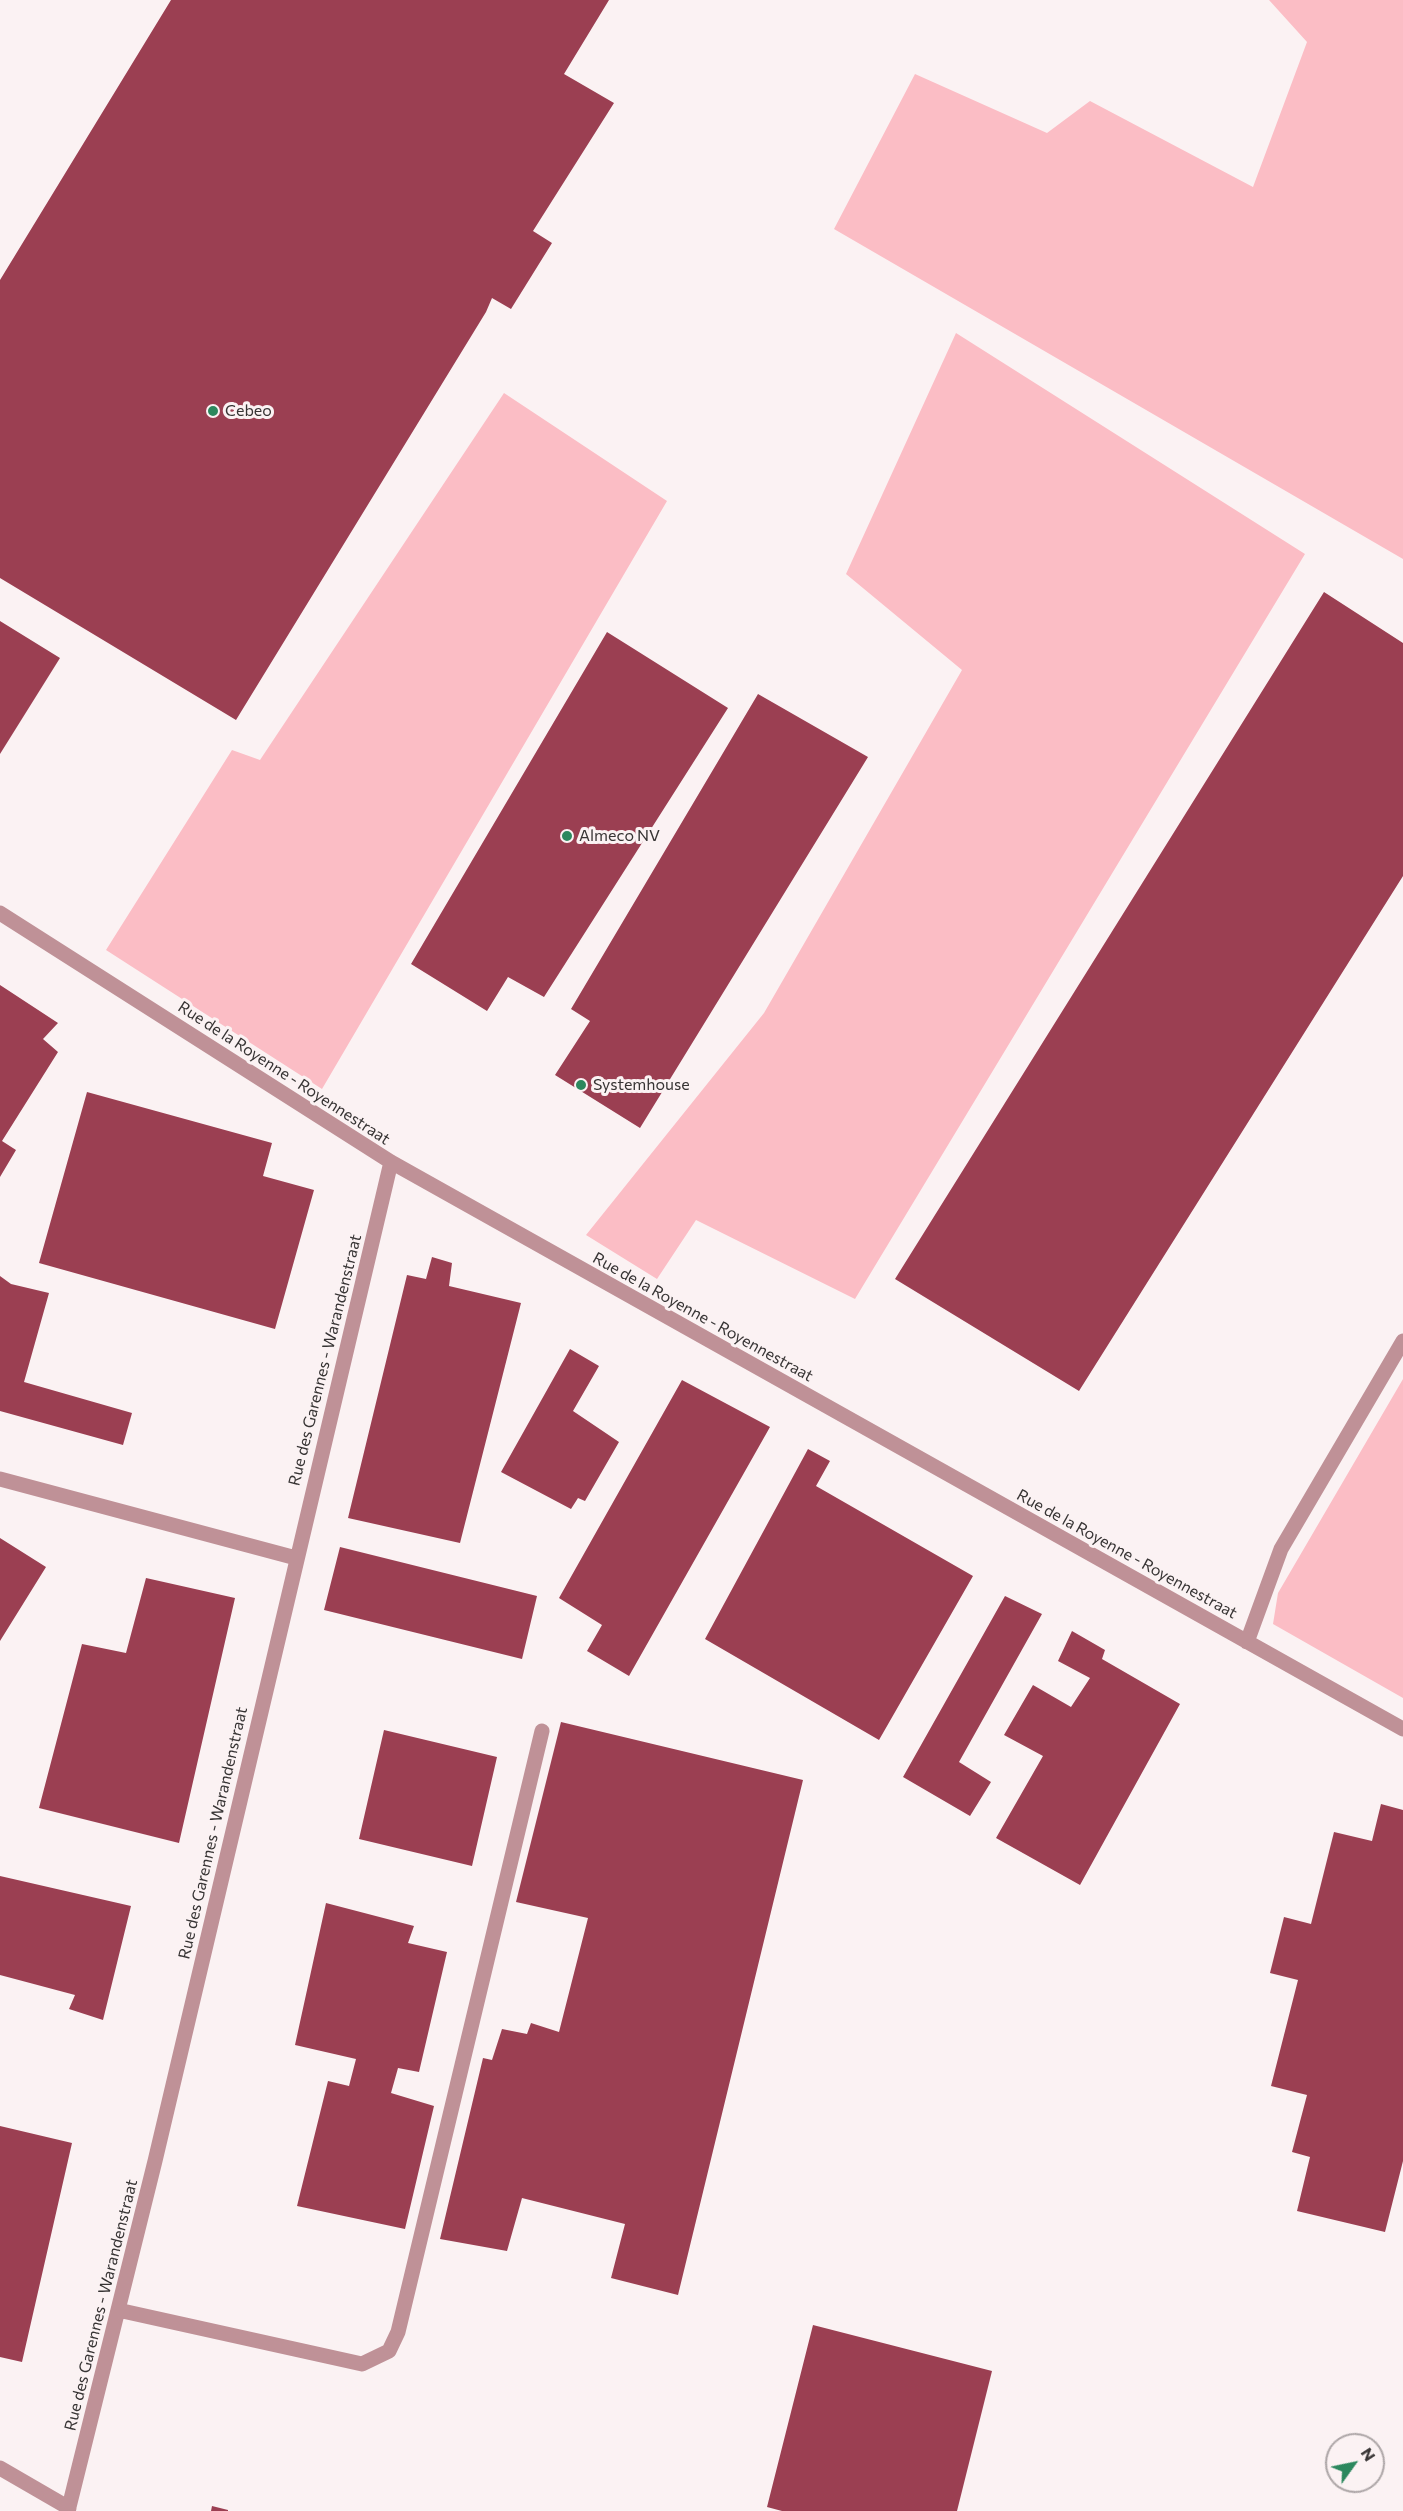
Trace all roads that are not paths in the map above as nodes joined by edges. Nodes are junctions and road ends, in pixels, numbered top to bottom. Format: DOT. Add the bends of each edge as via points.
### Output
graph roads {
  1 [pos="0,912"];
  2 [pos="391,1162"];
  3 [pos="1403,1341"];
  4 [pos="0,1479"];
  5 [pos="296,1558"];
  6 [pos="1246,1642"];
  7 [pos="1403,1729"];
  8 [pos="542,1731"];
  9 [pos="118,2310"];
  10 [pos="0,2468"];
  11 [pos="68,2510"];
  1 -- 2 [label="lane, Rue de la Royenne - Royennestraat"];
  2 -- 5 [label="lane, Rue des Garennes - Warandenstraat"];
  2 -- 6 [label="lane, Rue de la Royenne - Royennestraat"];
  3 -- 6 [label="lane" via="1281,1549"];
  4 -- 5 [label="lane"];
  5 -- 9 [label="lane, Rue des Garennes - Warandenstraat"];
  6 -- 7 [label="lane, Rue de la Royenne - Royennestraat"];
  8 -- 9 [label="lane" via="399,2332 389,2351 362,2364"];
  9 -- 11 [label="lane, Rue des Garennes - Warandenstraat"];
  10 -- 11 [label="lane"];
}
